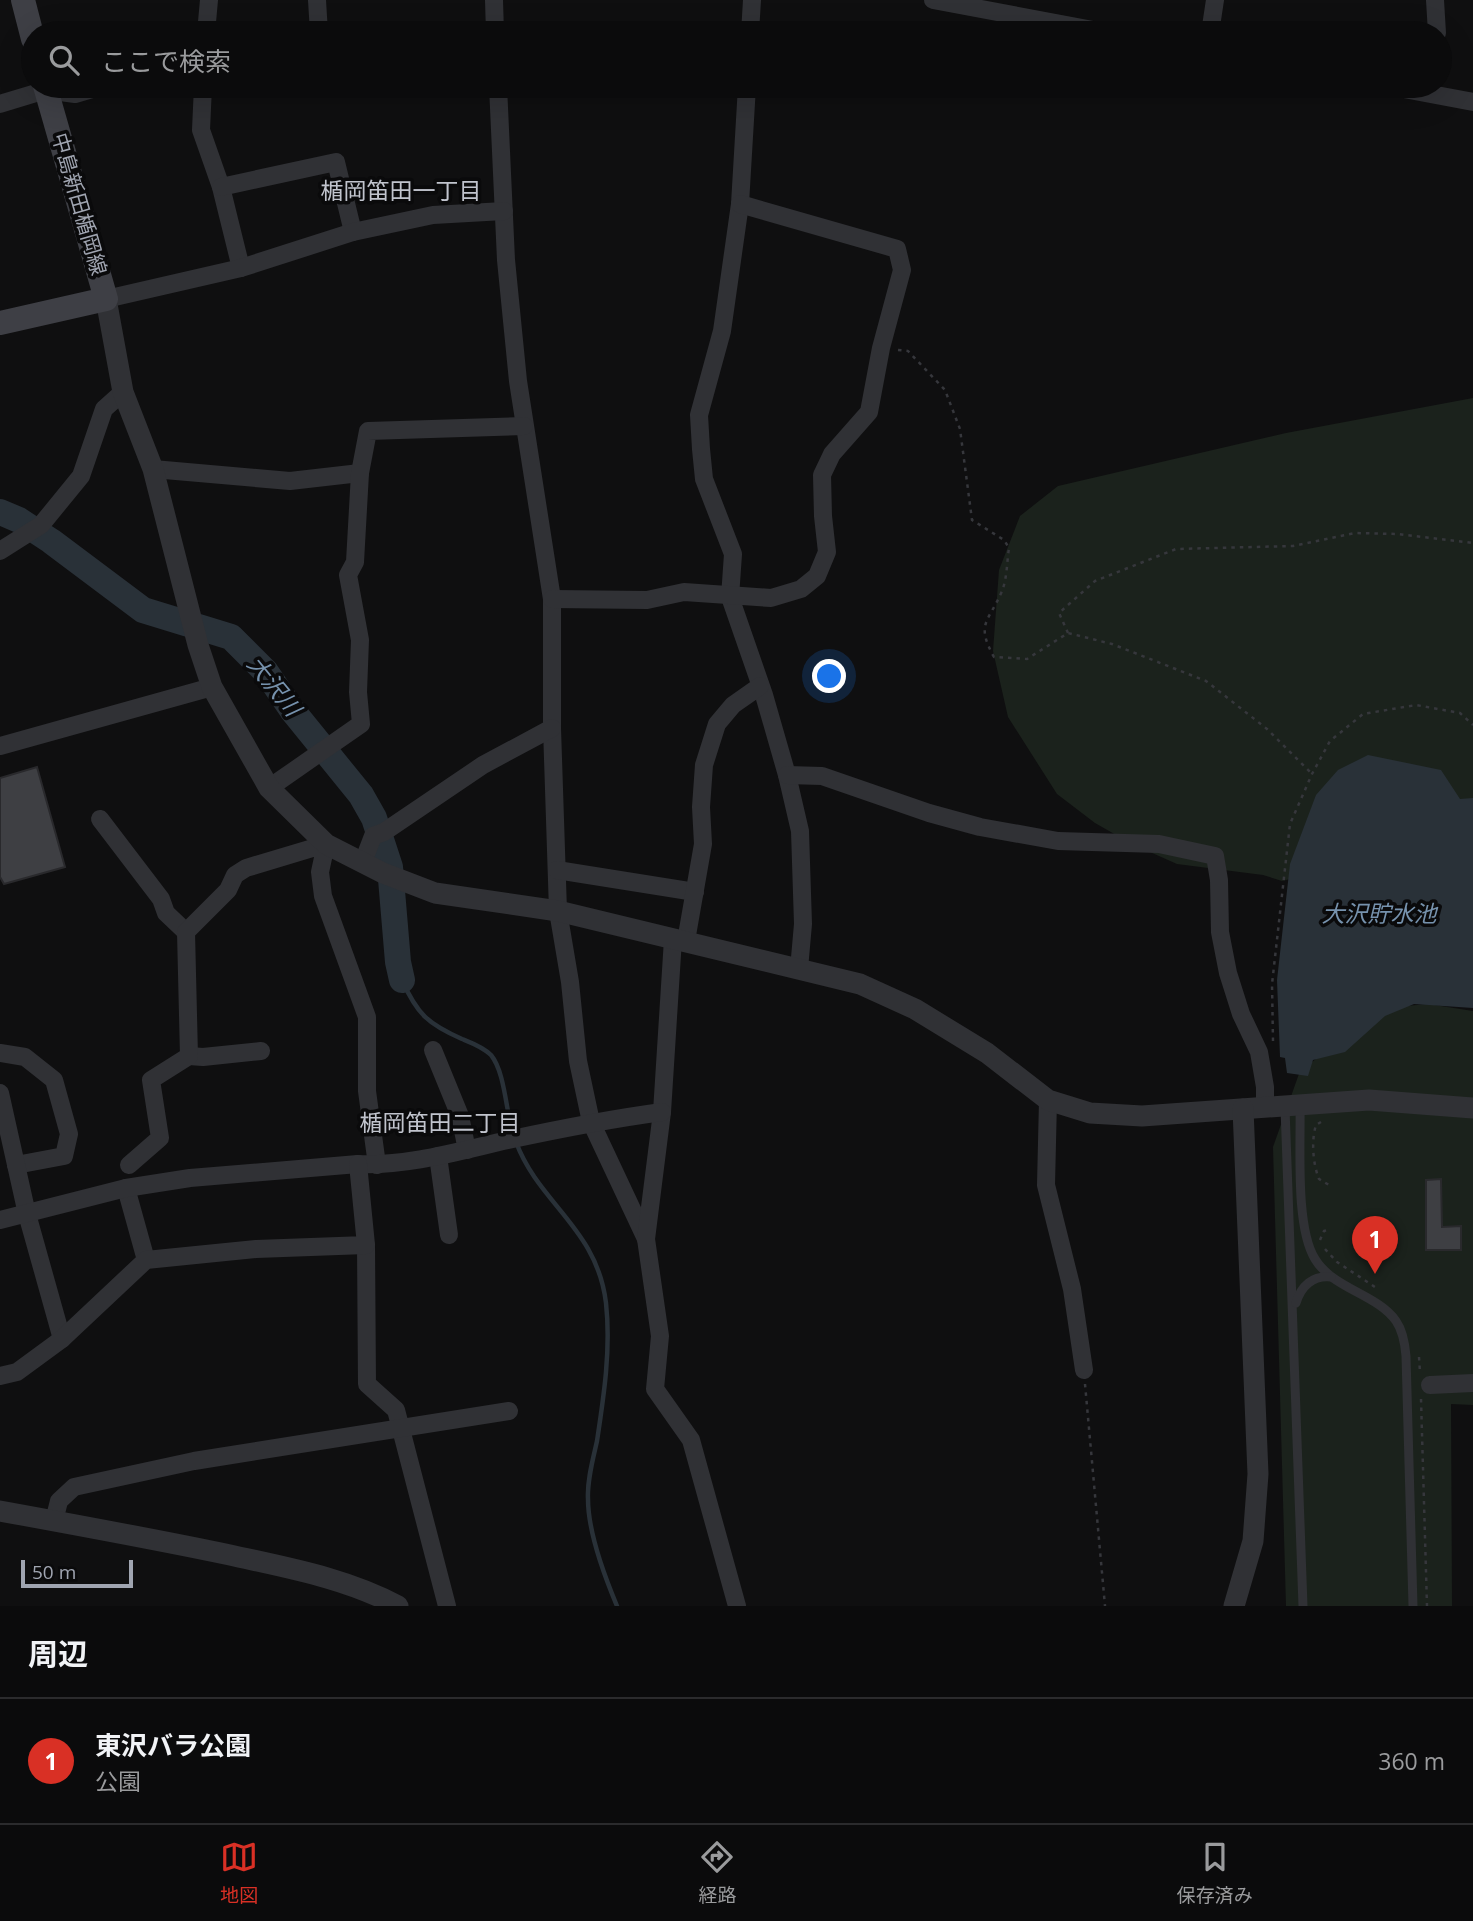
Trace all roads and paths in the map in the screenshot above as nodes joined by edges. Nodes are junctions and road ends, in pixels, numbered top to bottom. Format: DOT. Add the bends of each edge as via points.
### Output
graph roads {
  1 [pos="23,0"];
  2 [pos="209,0"];
  3 [pos="317,0"];
  4 [pos="494,0"];
  5 [pos="752,0"];
  6 [pos="933,0"];
  7 [pos="1215,0"];
  8 [pos="1435,0"];
  9 [pos="28,21"];
  10 [pos="207,21"];
  11 [pos="319,21"];
  12 [pos="495,21"];
  13 [pos="751,21"];
  14 [pos="1045,21"];
  15 [pos="1212,21"];
  16 [pos="1436,21"];
  17 [pos="1452,96"];
  18 [pos="21,97"];
  19 [pos="49,98"];
  20 [pos="202,98"];
  21 [pos="499,98"];
  22 [pos="746,98"];
  23 [pos="1473,102"];
  24 [pos="0,104"];
  25 [pos="221,187"];
  26 [pos="740,204"];
  27 [pos="504,211"];
  28 [pos="353,232"];
  29 [pos="241,268"];
  30 [pos="106,299"];
  31 [pos="0,323"];
  32 [pos="881,348"];
  33 [pos="123,392"];
  34 [pos="524,426"];
  35 [pos="153,469"];
  36 [pos="360,473"];
  37 [pos="1473,543"];
  38 [pos="0,551"];
  39 [pos="730,597"];
  40 [pos="552,599"];
  41 [pos="1068,632"];
  42 [pos="760,686"];
  43 [pos="212,687"];
  44 [pos="1473,725"];
  45 [pos="552,727"];
  46 [pos="0,746"];
  47 [pos="1312,774"];
  48 [pos="787,775"];
  49 [pos="268,788"];
  50 [pos="100,819"];
  51 [pos="326,844"];
  52 [pos="363,862"];
  53 [pos="556,870"];
  54 [pos="695,892"];
  55 [pos="558,911"];
  56 [pos="186,932"];
  57 [pos="679,940"];
  58 [pos="799,969"];
  59 [pos="433,1050"];
  60 [pos="261,1051"];
  61 [pos="1273,1052"];
  62 [pos="0,1053"];
  63 [pos="189,1056"];
  64 [pos="0,1093"];
  65 [pos="1048,1100"];
  66 [pos="1283,1106"];
  67 [pos="1473,1108"];
  68 [pos="1243,1109"];
  69 [pos="662,1112"];
  70 [pos="1330,1121"];
  71 [pos="591,1122"];
  72 [pos="467,1150"];
  73 [pos="438,1156"];
  74 [pos="358,1164"];
  75 [pos="16,1165"];
  76 [pos="129,1165"];
  77 [pos="377,1165"];
  78 [pos="1329,1185"];
  79 [pos="126,1188"];
  80 [pos="27,1214"];
  81 [pos="0,1220"];
  82 [pos="449,1235"];
  83 [pos="646,1239"];
  84 [pos="366,1245"];
  85 [pos="146,1260"];
  86 [pos="1332,1277"];
  87 [pos="1294,1326"];
  88 [pos="62,1339"];
  89 [pos="1084,1370"];
  90 [pos="0,1376"];
  91 [pos="1473,1383"];
  92 [pos="1430,1385"];
  93 [pos="509,1411"];
  94 [pos="401,1429"];
  95 [pos="0,1511"];
  96 [pos="54,1521"];
  97 [pos="398,1606"];
  98 [pos="447,1606"];
  99 [pos="737,1606"];
  100 [pos="1105,1606"];
  101 [pos="1234,1606"];
  102 [pos="1303,1606"];
  103 [pos="1413,1606"];
  1 -- 9 [label="main road"];
  2 -- 10 [label="street"];
  3 -- 11 [label="street"];
  4 -- 12 [label="street"];
  5 -- 13 [label="street"];
  6 -- 14 [label="street"];
  7 -- 15 [label="street"];
  8 -- 16 [label="street"];
  17 -- 23 [label="street"];
  18 -- 24 [label="street"];
  19 -- 30 [label="main road, 中島新田楯岡線"];
  20 -- 25 [label="street" via="201,130"];
  21 -- 27 [label="street"];
  22 -- 26 [label="street"];
  25 -- 28 [label="street" via="336,162"];
  25 -- 29 [label="street"];
  26 -- 32 [label="street" via="897,249 902,270"];
  26 -- 39 [label="street" via="722,331 699,415 704,479 733,554"];
  27 -- 28 [label="street" via="433,215"];
  27 -- 34 [label="street"];
  28 -- 29 [label="street"];
  29 -- 30 [label="street"];
  30 -- 31 [label="main road, 中島新田楯岡線"];
  30 -- 33 [label="street"];
  32 -- 39 [label="street" via="869,412 832,454 822,475 827,552 817,576 802,589 771,598"];
  32 -- 41 [label="path" via="908,351 945,390 960,429 972,520 1009,548 1003,589 985,624 984,639 994,657 1027,659"];
  33 -- 35 [label="street"];
  33 -- 38 [label="street" via="104,409 81,476 33,530"];
  34 -- 36 [label="street" via="368,431"];
  34 -- 40 [label="street"];
  35 -- 36 [label="street" via="290,481"];
  35 -- 43 [label="street"];
  36 -- 49 [label="street" via="355,562 348,575 360,640 361,724"];
  37 -- 41 [label="path" via="1355,533 1293,546 1176,549 1095,581 1059,612"];
  39 -- 40 [label="street" via="684,592 646,600"];
  39 -- 42 [label="street"];
  40 -- 45 [label="street"];
  41 -- 47 [label="path" via="1206,681 1267,729"];
  42 -- 48 [label="street"];
  42 -- 54 [label="street" via="733,705 717,724 704,765 703,844"];
  43 -- 46 [label="street"];
  43 -- 49 [label="street"];
  44 -- 47 [label="path" via="1460,713 1416,705 1363,714 1330,741"];
  45 -- 52 [label="street" via="483,765 379,834"];
  45 -- 53 [label="street"];
  47 -- 61 [label="path" via="1290,824 1272,984"];
  48 -- 58 [label="street" via="800,831 803,924"];
  48 -- 66 [label="street" via="822,776 980,827 1058,841 1159,844 1215,856 1228,973 1259,1052 1265,1087"];
  49 -- 51 [label="street"];
  50 -- 56 [label="street" via="161,898 166,913"];
  51 -- 52 [label="street"];
  51 -- 56 [label="street" via="246,868"];
  51 -- 77 [label="street" via="320,872 323,896 367,1017 366,1091"];
  52 -- 55 [label="street" via="435,892"];
  53 -- 54 [label="street"];
  53 -- 55 [label="street"];
  54 -- 57 [label="street"];
  55 -- 57 [label="street"];
  55 -- 71 [label="street"];
  56 -- 63 [label="street"];
  57 -- 58 [label="street"];
  57 -- 69 [label="street"];
  58 -- 65 [label="street" via="860,984 915,1009 987,1053"];
  59 -- 72 [label="street" via="460,1116"];
  60 -- 63 [label="street"];
  62 -- 75 [label="street" via="24,1057 54,1080 69,1134 64,1156"];
  63 -- 76 [label="street" via="151,1080 160,1138"];
  64 -- 75 [label="street"];
  65 -- 68 [label="street" via="1090,1113 1142,1116"];
  65 -- 89 [label="street" via="1046,1185 1072,1289"];
  66 -- 67 [label="street" via="1369,1100"];
  66 -- 68 [label="street"];
  66 -- 86 [label="lane" via="1306,1239 1316,1262"];
  66 -- 87 [label="lane"];
  68 -- 101 [label="street" via="1258,1474 1253,1541"];
  69 -- 71 [label="street"];
  69 -- 83 [label="street"];
  70 -- 78 [label="path" via="1316,1125 1313,1133 1315,1171 1323,1184"];
  71 -- 72 [label="street"];
  71 -- 83 [label="street"];
  72 -- 73 [label="street"];
  73 -- 77 [label="street"];
  73 -- 82 [label="street"];
  74 -- 77 [label="street"];
  74 -- 79 [label="street"];
  74 -- 84 [label="street"];
  75 -- 80 [label="street"];
  79 -- 80 [label="street"];
  79 -- 85 [label="street"];
  80 -- 81 [label="street"];
  80 -- 88 [label="street"];
  83 -- 99 [label="street" via="660,1336 654,1389 691,1440"];
  84 -- 85 [label="street"];
  84 -- 94 [label="street" via="368,1384 396,1410"];
  85 -- 88 [label="street"];
  86 -- 87 [label="lane" via="1305,1285"];
  86 -- 103 [label="lane" via="1387,1311 1404,1339"];
  87 -- 102 [label="lane"];
  88 -- 90 [label="street" via="17,1372"];
  89 -- 100 [label="path"];
  91 -- 92 [label="street"];
  93 -- 94 [label="street"];
  94 -- 96 [label="street" via="194,1461 74,1487 59,1501"];
  94 -- 98 [label="street"];
  95 -- 96 [label="street"];
  96 -- 97 [label="street" via="320,1575"];
}
